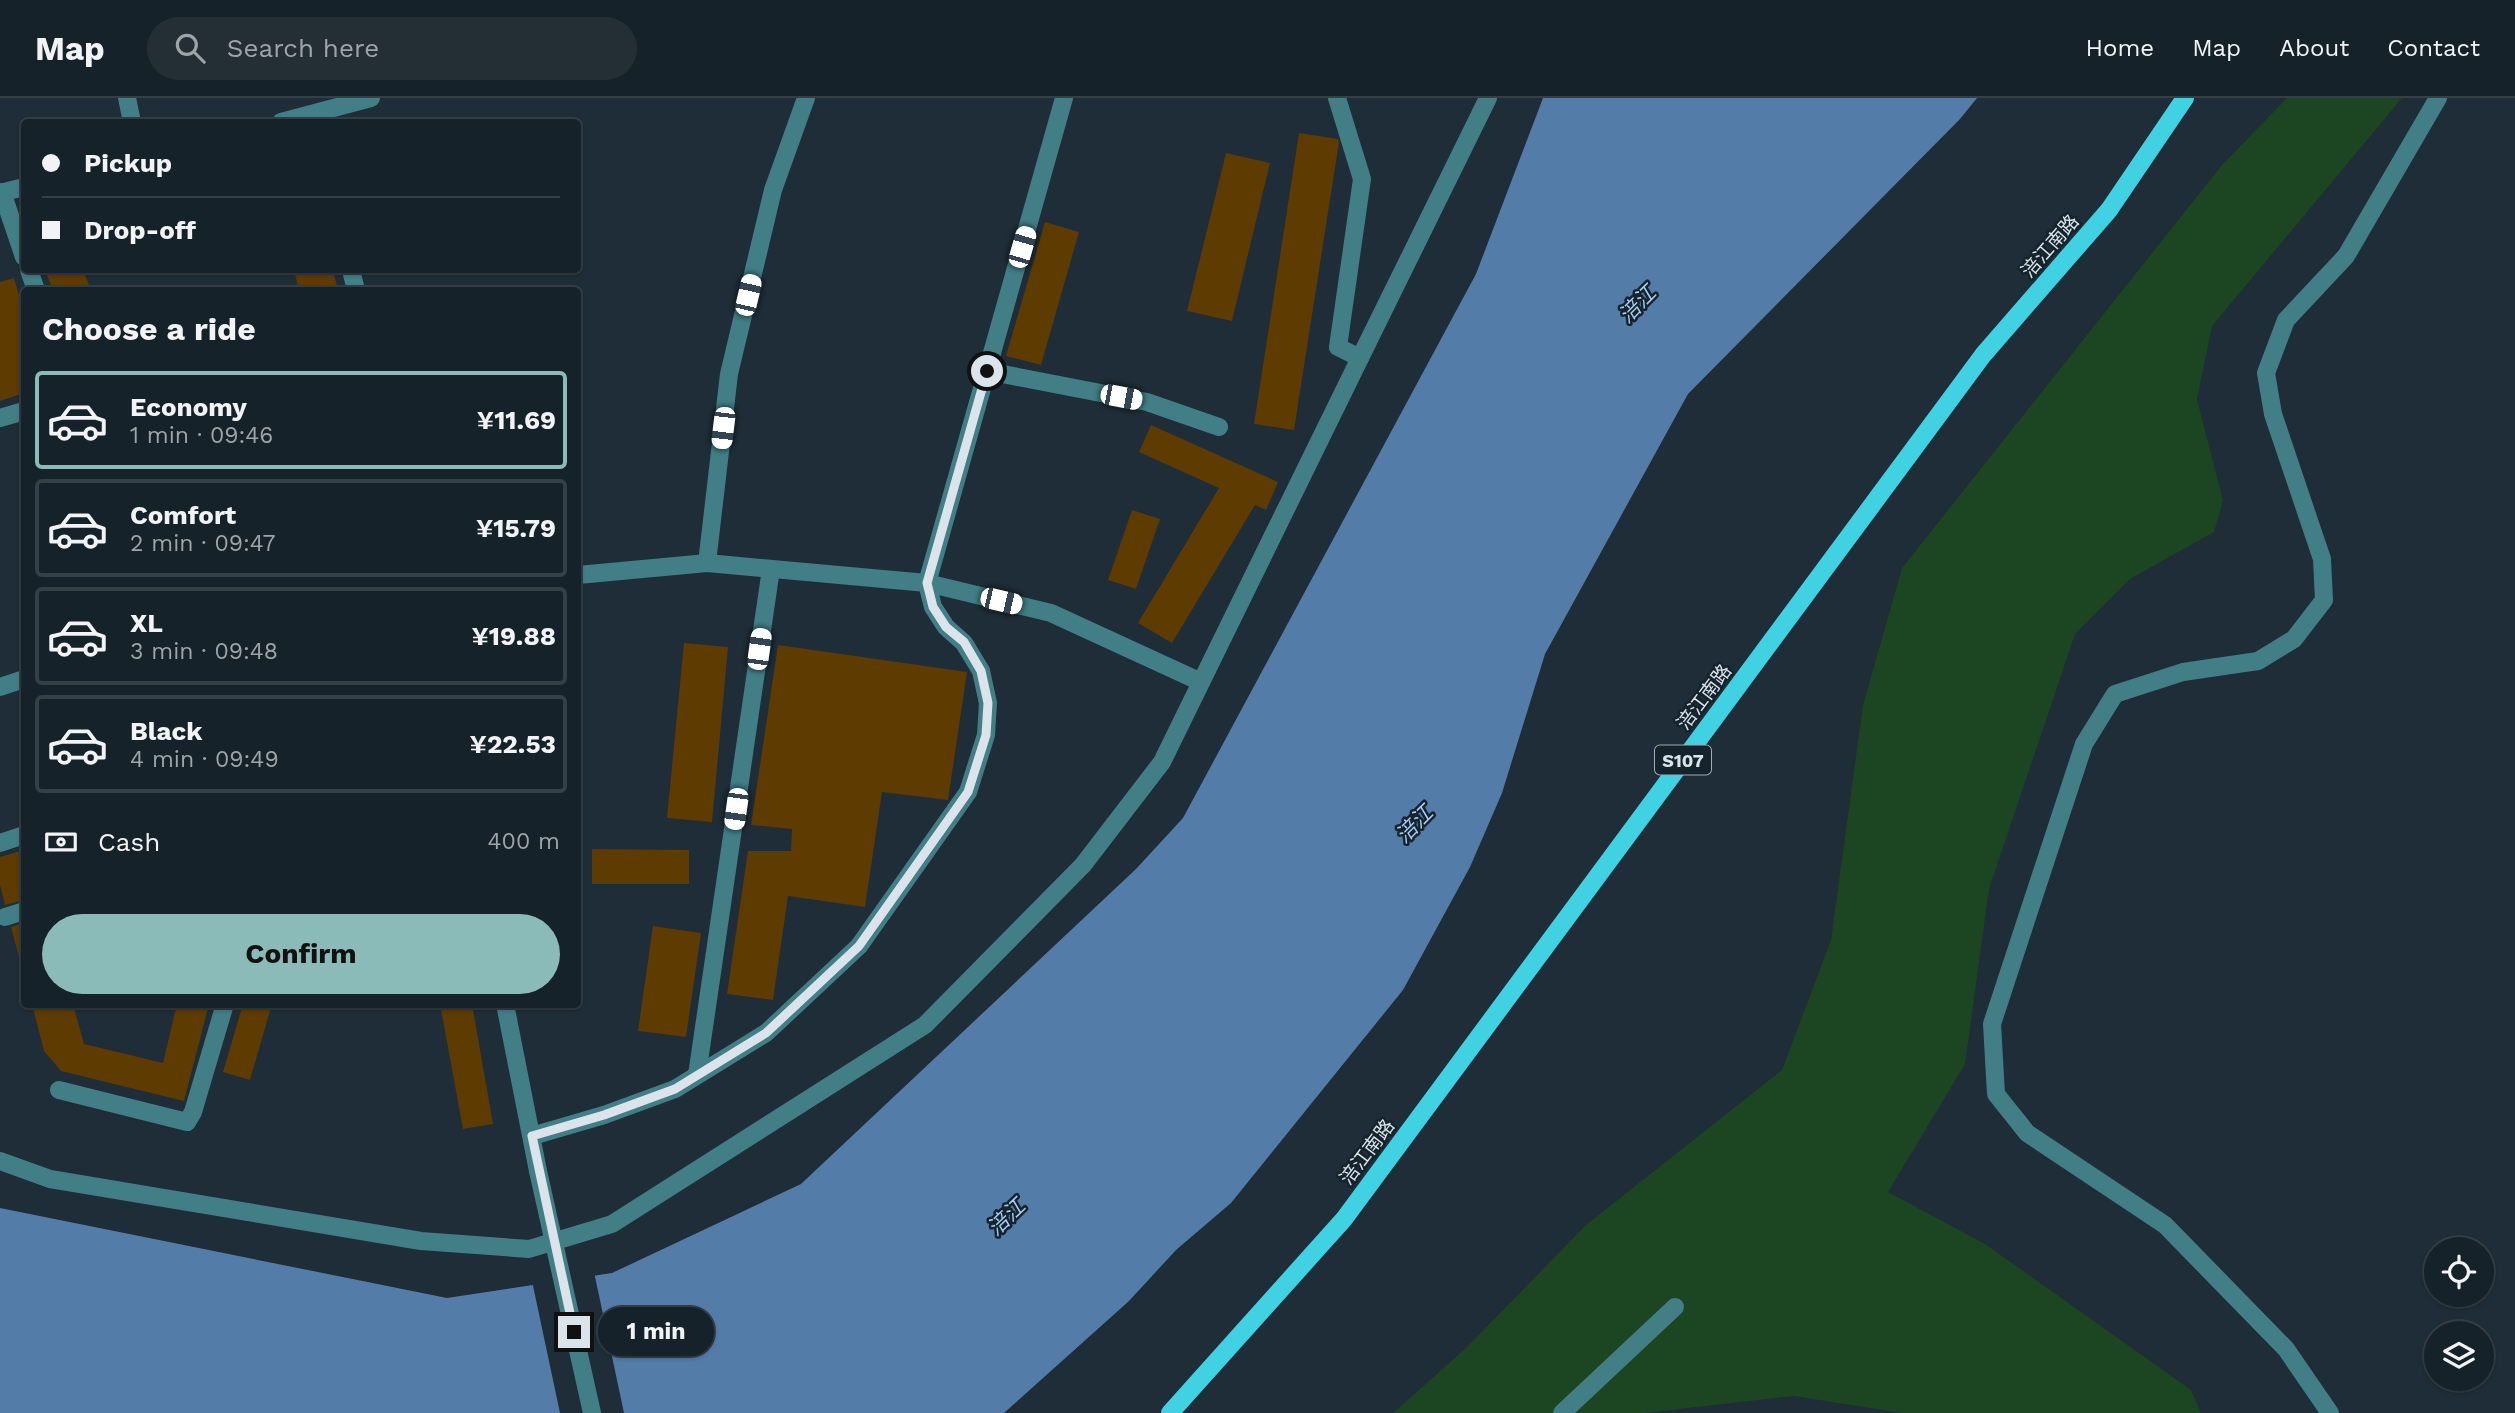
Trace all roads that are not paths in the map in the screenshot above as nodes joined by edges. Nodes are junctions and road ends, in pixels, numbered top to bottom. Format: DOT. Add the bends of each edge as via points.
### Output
graph roads {
  1 [pos="127,98"];
  2 [pos="371,98"];
  3 [pos="806,98"];
  4 [pos="1064,98"];
  5 [pos="1337,98"];
  6 [pos="1488,98"];
  7 [pos="2185,98"];
  8 [pos="2438,98"];
  9 [pos="317,111"];
  10 [pos="131,119"];
  11 [pos="291,119"];
  12 [pos="21,188"];
  13 [pos="1,193"];
  14 [pos="21,249"];
  15 [pos="1360,358"];
  16 [pos="987,371"];
  17 [pos="21,412"];
  18 [pos="0,418"];
  19 [pos="1219,428"];
  20 [pos="707,563"];
  21 [pos="771,569"];
  22 [pos="581,575"];
  23 [pos="927,583"];
  24 [pos="21,680"];
  25 [pos="1201,682"];
  26 [pos="0,687"];
  27 [pos="21,836"];
  28 [pos="0,843"];
  29 [pos="21,912"];
  30 [pos="5,917"];
  31 [pos="224,1008"];
  32 [pos="506,1008"];
  33 [pos="697,1075"];
  34 [pos="59,1090"];
  35 [pos="532,1136"];
  36 [pos="0,1161"];
  37 [pos="1675,1307"];
  38 [pos="592,1413"];
  39 [pos="1170,1413"];
  40 [pos="1562,1413"];
  41 [pos="2330,1413"];
  1 -- 10 [label="street"];
  2 -- 9 [label="street"];
  3 -- 20 [label="street" via="773,190 729,374"];
  4 -- 16 [label="street"];
  5 -- 15 [label="street" via="1362,179 1338,347"];
  6 -- 15 [label="street"];
  7 -- 39 [label="main road, 涪江南路 / S107" via="2109,210 1983,355 1344,1219"];
  8 -- 41 [label="street" via="2346,256 2286,320 2266,373 2273,414 2322,559 2324,600 2294,639 2258,661 2183,672 2115,694 2084,744 1993,1024 1996,1094 2027,1133 2165,1225 2286,1349"];
  9 -- 11 [label="street"];
  12 -- 13 [label="street"];
  13 -- 14 [label="street"];
  15 -- 25 [label="street"];
  16 -- 19 [label="street" via="1147,402"];
  16 -- 23 [label="street"];
  17 -- 18 [label="street"];
  20 -- 21 [label="street"];
  20 -- 22 [label="street"];
  21 -- 23 [label="street"];
  21 -- 33 [label="street"];
  23 -- 25 [label="street" via="1051,613"];
  23 -- 33 [label="street" via="933,607 946,627 964,642 981,671 988,703 986,735 968,792 859,946 766,1033"];
  24 -- 26 [label="street"];
  25 -- 36 [label="street" via="1162,762 1083,865 925,1025 611,1224 529,1250 421,1241 50,1179"];
  27 -- 28 [label="street"];
  29 -- 30 [label="street"];
  31 -- 34 [label="street" via="187,1122"];
  32 -- 35 [label="street"];
  33 -- 35 [label="street" via="675,1089"];
  35 -- 38 [label="street, bridge"];
  37 -- 40 [label="street"];
}
